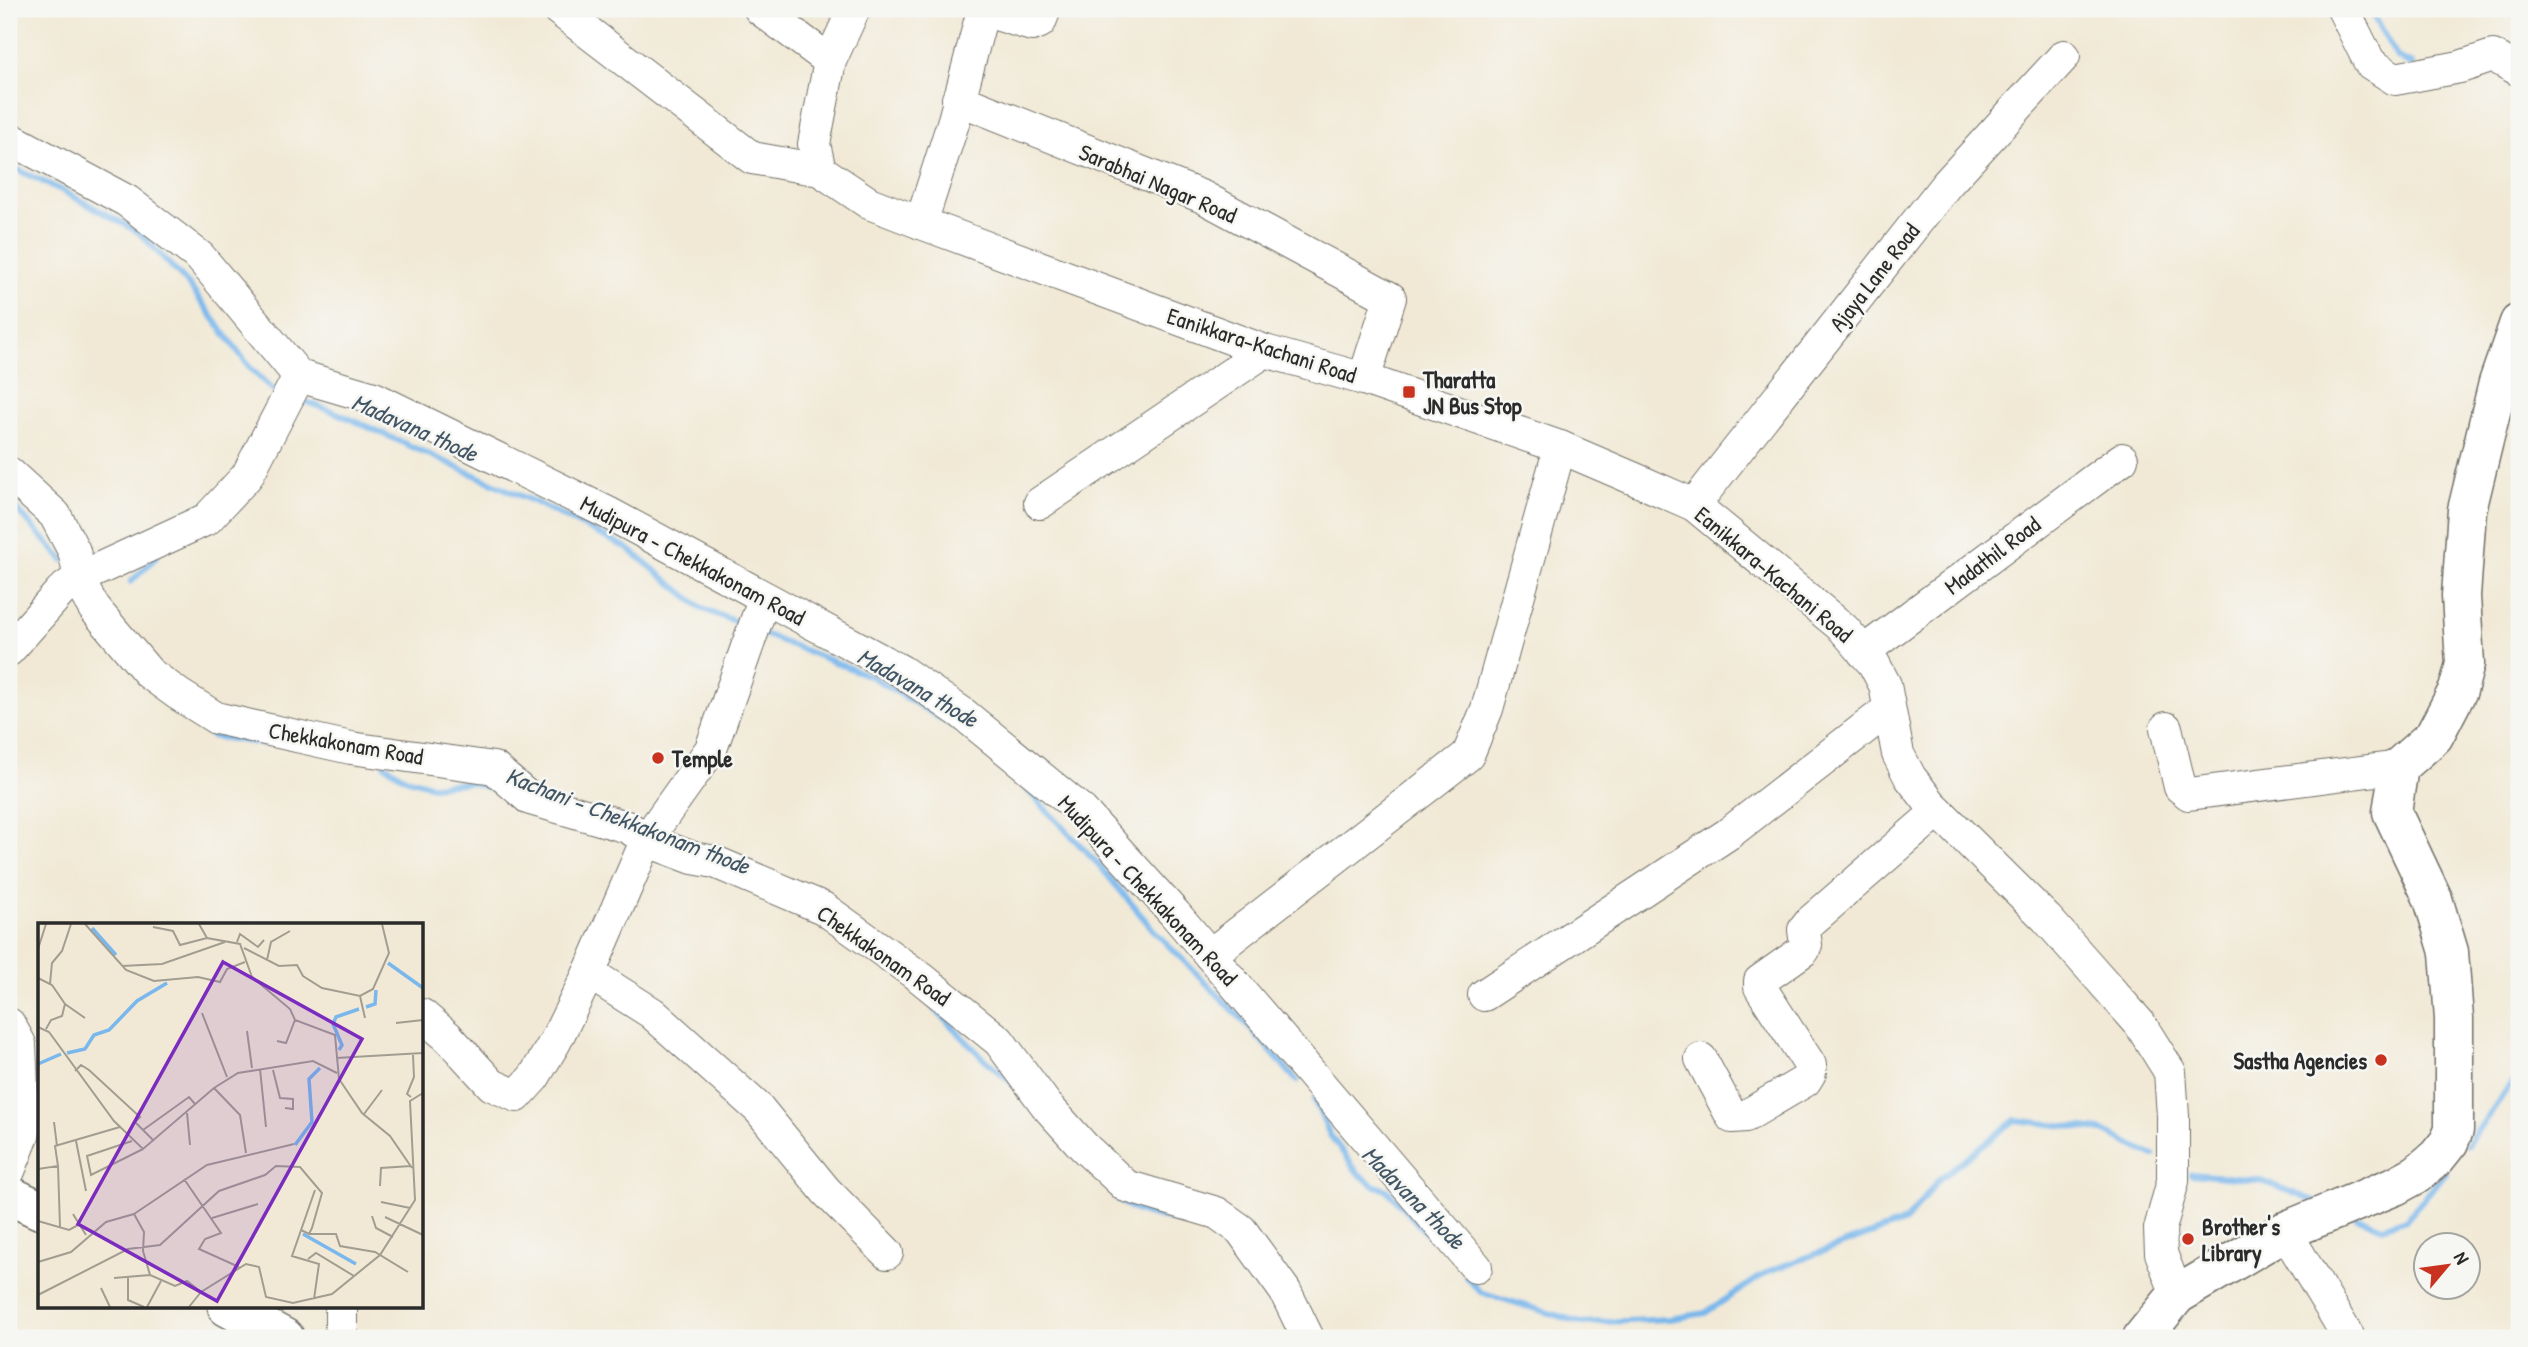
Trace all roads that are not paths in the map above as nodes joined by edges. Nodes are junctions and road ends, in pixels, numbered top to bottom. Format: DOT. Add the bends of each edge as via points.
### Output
graph roads {
  1 [pos="760,9"];
  2 [pos="854,9"];
  3 [pos="1045,9"];
  4 [pos="2343,9"];
  5 [pos="563,10"];
  6 [pos="2064,55"];
  7 [pos="830,61"];
  8 [pos="2519,70"];
  9 [pos="958,99"];
  10 [pos="9,138"];
  11 [pos="820,170"];
  12 [pos="922,223"];
  13 [pos="2519,323"];
  14 [pos="1265,351"];
  15 [pos="299,376"];
  16 [pos="1364,379"];
  17 [pos="1560,447"];
  18 [pos="2122,459"];
  19 [pos="9,473"];
  20 [pos="1040,503"];
  21 [pos="1694,505"];
  22 [pos="70,585"];
  23 [pos="764,599"];
  24 [pos="9,650"];
  25 [pos="1863,652"];
  26 [pos="1889,709"];
  27 [pos="2166,728"];
  28 [pos="2399,767"];
  29 [pos="1938,811"];
  30 [pos="647,839"];
  31 [pos="1210,955"];
  32 [pos="589,974"];
  33 [pos="1484,995"];
  34 [pos="424,1017"];
  35 [pos="9,1024"];
  36 [pos="1701,1059"];
  37 [pos="9,1171"];
  38 [pos="9,1195"];
  39 [pos="38,1209"];
  40 [pos="2285,1231"];
  41 [pos="887,1253"];
  42 [pos="1476,1266"];
  43 [pos="2177,1295"];
  44 [pos="229,1308"];
  45 [pos="341,1308"];
  46 [pos="285,1338"];
  47 [pos="341,1338"];
  48 [pos="1308,1338"];
  49 [pos="2143,1338"];
  50 [pos="2349,1338"];
  1 -- 7 [label="street"];
  2 -- 7 [label="street"];
  3 -- 9 [label="street" via="1040,22 1032,26 983,10"];
  4 -- 8 [label="street" via="2370,63 2395,79 2493,56"];
  5 -- 11 [label="street" via="752,158"];
  6 -- 21 [label="street, Ajaya Lane Road" via="1946,185"];
  7 -- 11 [label="street" via="814,144"];
  9 -- 12 [label="street"];
  9 -- 16 [label="street, Sarabhai Nagar Road" via="1203,197 1390,298"];
  10 -- 15 [label="street" via="127,201 200,257"];
  11 -- 12 [label="street, Eanikkara-Kachani Road" via="869,203"];
  12 -- 14 [label="street, Eanikkara-Kachani Road"];
  13 -- 28 [label="main road" via="2498,383 2466,510 2461,596 2465,664 2458,690 2434,736"];
  14 -- 16 [label="street, Eanikkara-Kachani Road"];
  14 -- 20 [label="street"];
  15 -- 22 [label="street" via="247,476 207,519"];
  15 -- 23 [label="street, Mudipura - Chekkakonam Road" via="374,398 608,513"];
  16 -- 17 [label="street, Eanikkara-Kachani Road"];
  17 -- 21 [label="street, Eanikkara-Kachani Road"];
  17 -- 31 [label="street" via="1487,709 1468,755"];
  18 -- 25 [label="street, Madathil Road"];
  19 -- 22 [label="street, Chekkakonam Road" via="55,515 74,551"];
  21 -- 25 [label="street, Eanikkara-Kachani Road" via="1843,628"];
  22 -- 24 [label="street"];
  22 -- 30 [label="street, Chekkakonam Road" via="149,673 216,718 351,748 494,768 530,799 620,825"];
  23 -- 30 [label="street" via="710,749"];
  23 -- 31 [label="street, Mudipura - Chekkakonam Road" via="901,671 962,713 1082,811"];
  25 -- 26 [label="street, Eanikkara-Kachani Road" via="1885,685"];
  26 -- 29 [label="street, Eanikkara-Kachani Road" via="1898,754 1910,778"];
  26 -- 33 [label="street" via="1728,834"];
  27 -- 28 [label="street" via="2180,787 2189,794"];
  28 -- 40 [label="main road" via="2392,812 2433,899 2449,953 2454,1130 2437,1157 2417,1174"];
  29 -- 36 [label="street" via="1811,920 1804,930 1804,950 1760,981 1810,1065 1805,1081 1746,1116 1732,1118"];
  29 -- 43 [label="street, Eanikkara-Kachani Road" via="2087,964 2140,1024 2170,1072 2173,1181 2160,1229 2161,1253"];
  30 -- 32 [label="street"];
  30 -- 48 [label="street, Chekkakonam Road" via="716,862 822,908 921,978 999,1041 1047,1106 1126,1186 1217,1213 1241,1230 1285,1291"];
  31 -- 42 [label="street, Mudipura - Chekkakonam Road"];
  32 -- 34 [label="street" via="534,1077 517,1096 492,1085"];
  32 -- 41 [label="street" via="652,1013 759,1109 826,1191"];
  35 -- 37 [label="street" via="20,1044 24,1133"];
  38 -- 39 [label="main road"];
  40 -- 43 [label="main road"];
  40 -- 50 [label="street"];
  43 -- 49 [label="main road"];
  44 -- 46 [label="main road"];
  45 -- 47 [label="street"];
}
